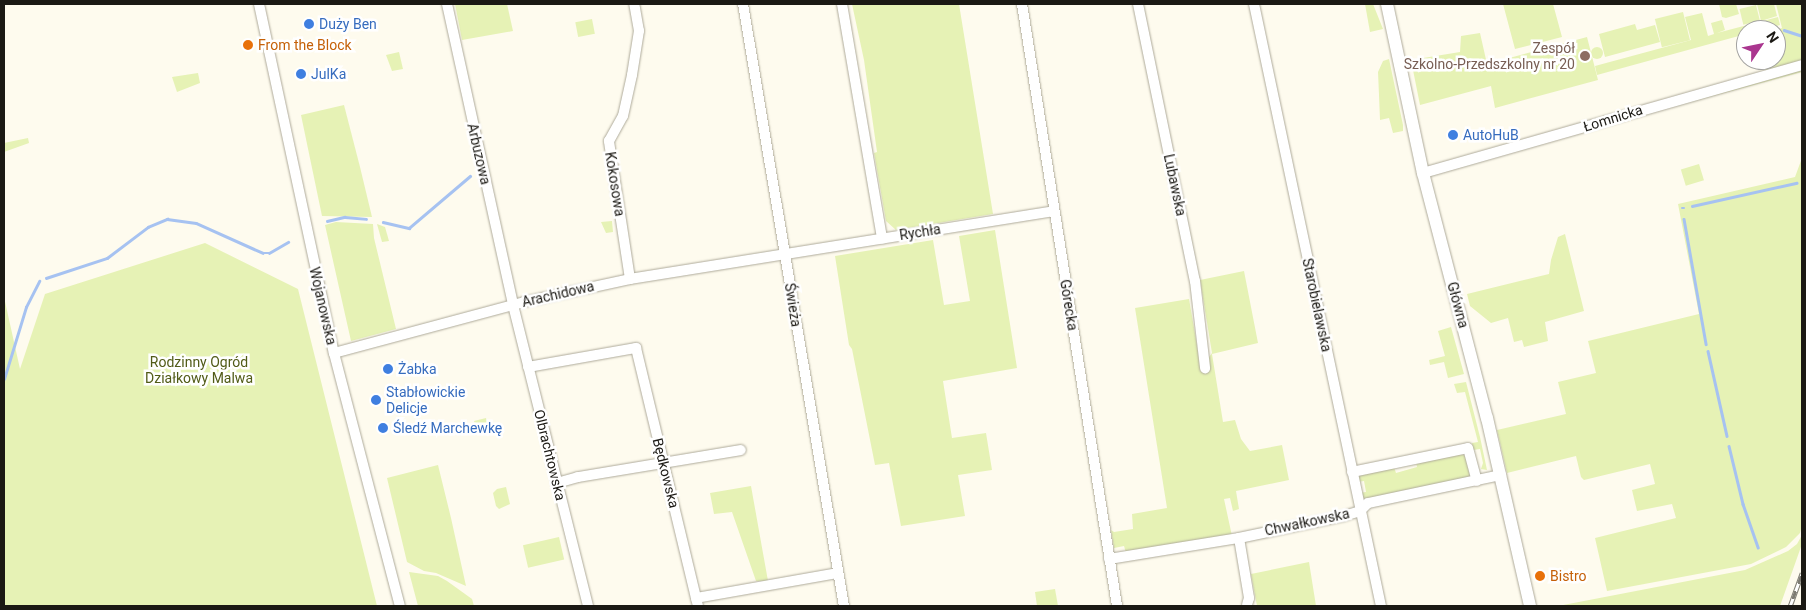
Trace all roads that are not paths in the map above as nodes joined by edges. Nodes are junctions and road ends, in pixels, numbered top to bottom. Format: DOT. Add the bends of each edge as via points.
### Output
graph roads {
  1 [pos="259,4"];
  2 [pos="447,4"];
  3 [pos="634,4"];
  4 [pos="743,4"];
  5 [pos="842,4"];
  6 [pos="1022,4"];
  7 [pos="1138,4"];
  8 [pos="1254,4"];
  9 [pos="1388,4"];
  10 [pos="1802,65"];
  11 [pos="1423,173"];
  12 [pos="1054,210"];
  13 [pos="882,239"];
  14 [pos="785,254"];
  15 [pos="630,279"];
  16 [pos="512,305"];
  17 [pos="334,353"];
  18 [pos="528,367"];
  19 [pos="1205,368"];
  20 [pos="741,450"];
  21 [pos="663,464"];
  22 [pos="1352,472"];
  23 [pos="1501,475"];
  24 [pos="1477,480"];
  25 [pos="557,483"];
  26 [pos="1360,511"];
  27 [pos="1239,538"];
  28 [pos="1109,559"];
  29 [pos="838,573"];
  30 [pos="697,602"];
  31 [pos="1247,605"];
  32 [pos="400,606"];
  33 [pos="588,606"];
  34 [pos="844,606"];
  35 [pos="1117,606"];
  36 [pos="1381,606"];
  37 [pos="1530,606"];
  1 -- 17 [label="street, Wojanowska"];
  2 -- 16 [label="street, Arbuzowa"];
  3 -- 15 [label="street, Kokosowa" via="639,31 632,75 623,116 609,141"];
  4 -- 14 [label="street, Świeża"];
  5 -- 13 [label="street"];
  6 -- 12 [label="street, Górecka"];
  7 -- 19 [label="street, Lubawska" via="1195,281"];
  8 -- 22 [label="street, Starobielawska"];
  9 -- 11 [label="street, Główna"];
  10 -- 11 [label="street, Łomnicka"];
  11 -- 23 [label="street, Główna"];
  12 -- 13 [label="street, Rychła"];
  12 -- 28 [label="street, Górecka"];
  13 -- 14 [label="street, Rychła"];
  14 -- 15 [label="street, Arachidowa"];
  14 -- 29 [label="street, Świeża"];
  15 -- 16 [label="street, Arachidowa"];
  16 -- 17 [label="street, Arachidowa"];
  16 -- 18 [label="street, Olbrachtowska"];
  17 -- 32 [label="street, Wojanowska"];
  18 -- 21 [label="street, Będkowska" via="636,348"];
  18 -- 25 [label="street, Olbrachtowska"];
  20 -- 21 [label="street"];
  21 -- 25 [label="street"];
  21 -- 30 [label="street, Będkowska"];
  22 -- 24 [label="street" via="1468,448"];
  22 -- 26 [label="street, Starobielawska"];
  23 -- 24 [label="street, Chwałkowska"];
  23 -- 37 [label="street, Główna"];
  24 -- 26 [label="street, Chwałkowska" via="1368,504"];
  25 -- 33 [label="street, Olbrachtowska"];
  26 -- 27 [label="street, Chwałkowska"];
  26 -- 36 [label="street, Starobielawska"];
  27 -- 28 [label="street, Chwałkowska"];
  27 -- 31 [label="street" via="1249,598"];
  28 -- 35 [label="street, Górecka"];
  29 -- 30 [label="street, Będkowska"];
  29 -- 34 [label="street, Świeża"];
}
